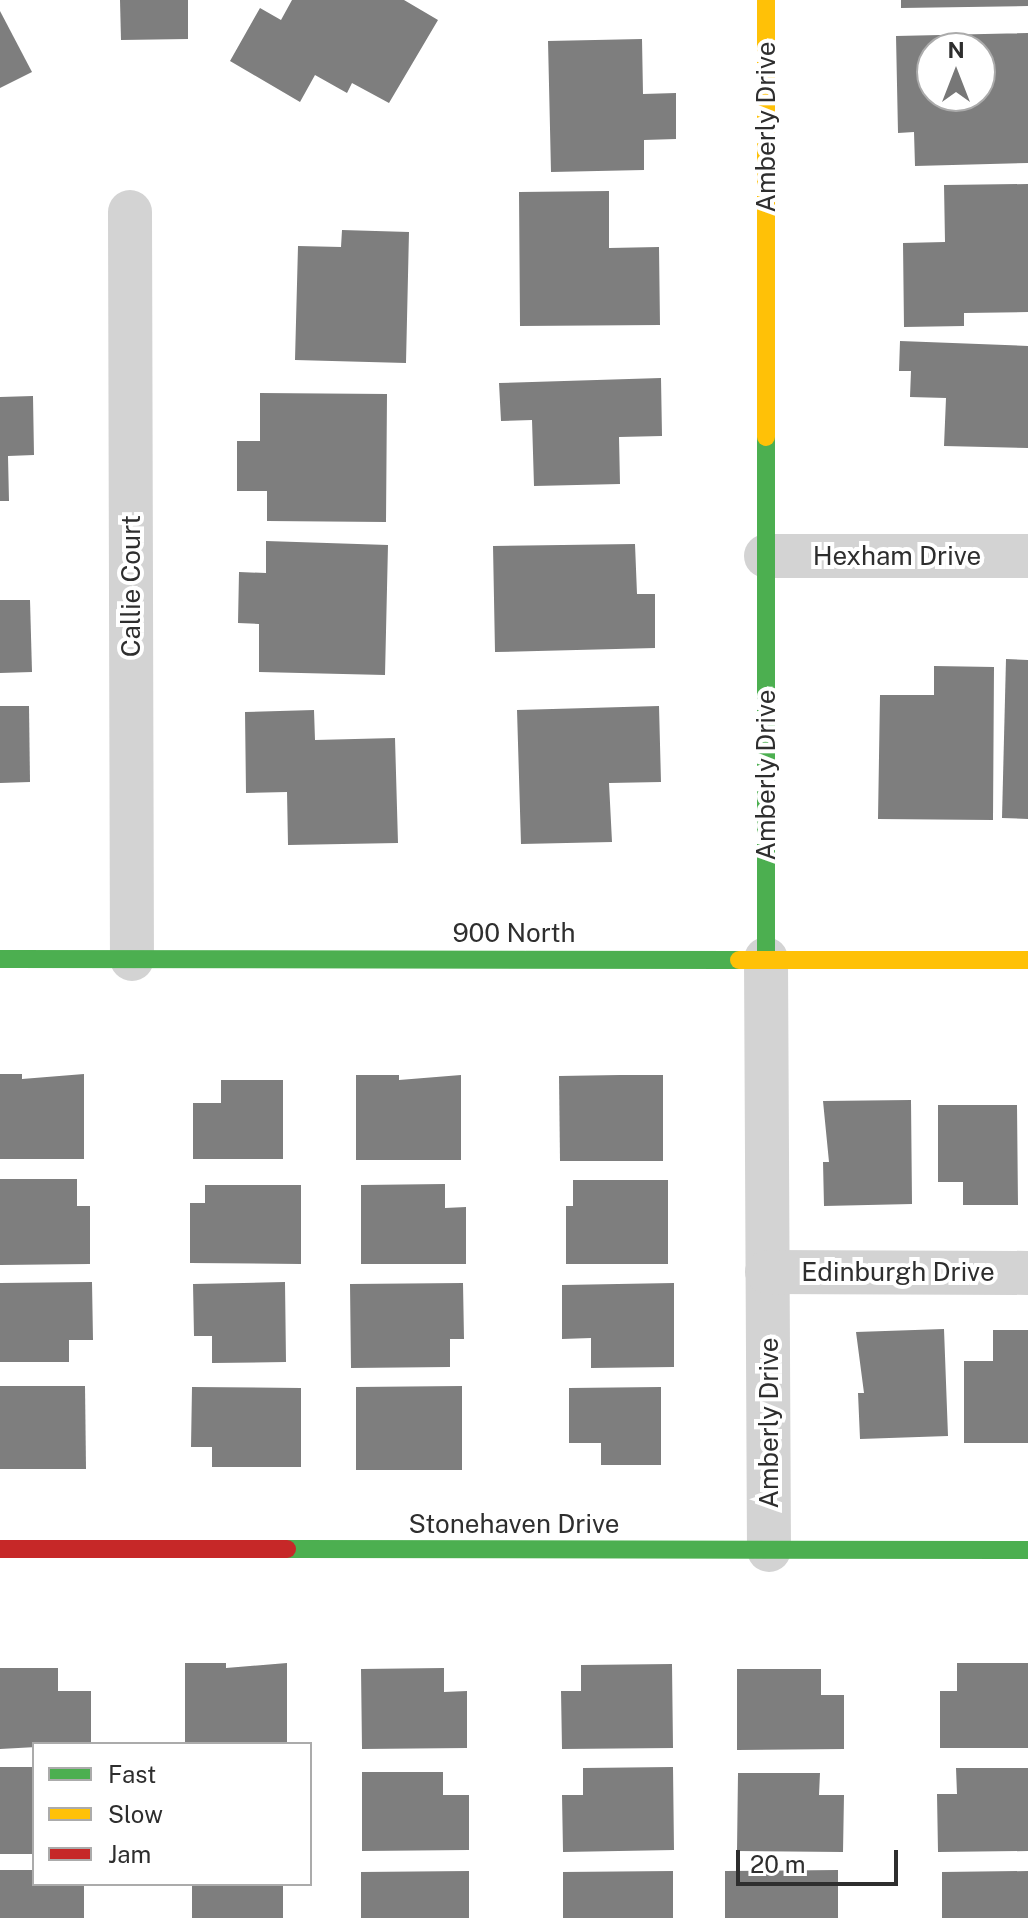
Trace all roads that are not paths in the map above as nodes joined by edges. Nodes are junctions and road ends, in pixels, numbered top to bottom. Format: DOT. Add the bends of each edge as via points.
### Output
graph roads {
  1 [pos="766,0"];
  2 [pos="130,212"];
  3 [pos="766,556"];
  4 [pos="1028,556"];
  5 [pos="0,959"];
  6 [pos="132,959"];
  7 [pos="766,959"];
  8 [pos="1028,960"];
  9 [pos="767,1272"];
  10 [pos="1028,1273"];
  11 [pos="0,1549"];
  12 [pos="769,1550"];
  13 [pos="1028,1550"];
  1 -- 3 [label="street, Amberly Drive"];
  2 -- 6 [label="street, Callie Court"];
  3 -- 4 [label="street, Hexham Drive"];
  3 -- 7 [label="street, Amberly Drive"];
  5 -- 6 [label="street, 900 North"];
  6 -- 7 [label="street, 900 North"];
  7 -- 8 [label="street, 900 North"];
  7 -- 9 [label="street, Amberly Drive"];
  9 -- 10 [label="street, Edinburgh Drive"];
  9 -- 12 [label="street, Amberly Drive"];
  11 -- 12 [label="street, Stonehaven Drive"];
  12 -- 13 [label="street, Stonehaven Drive"];
}
